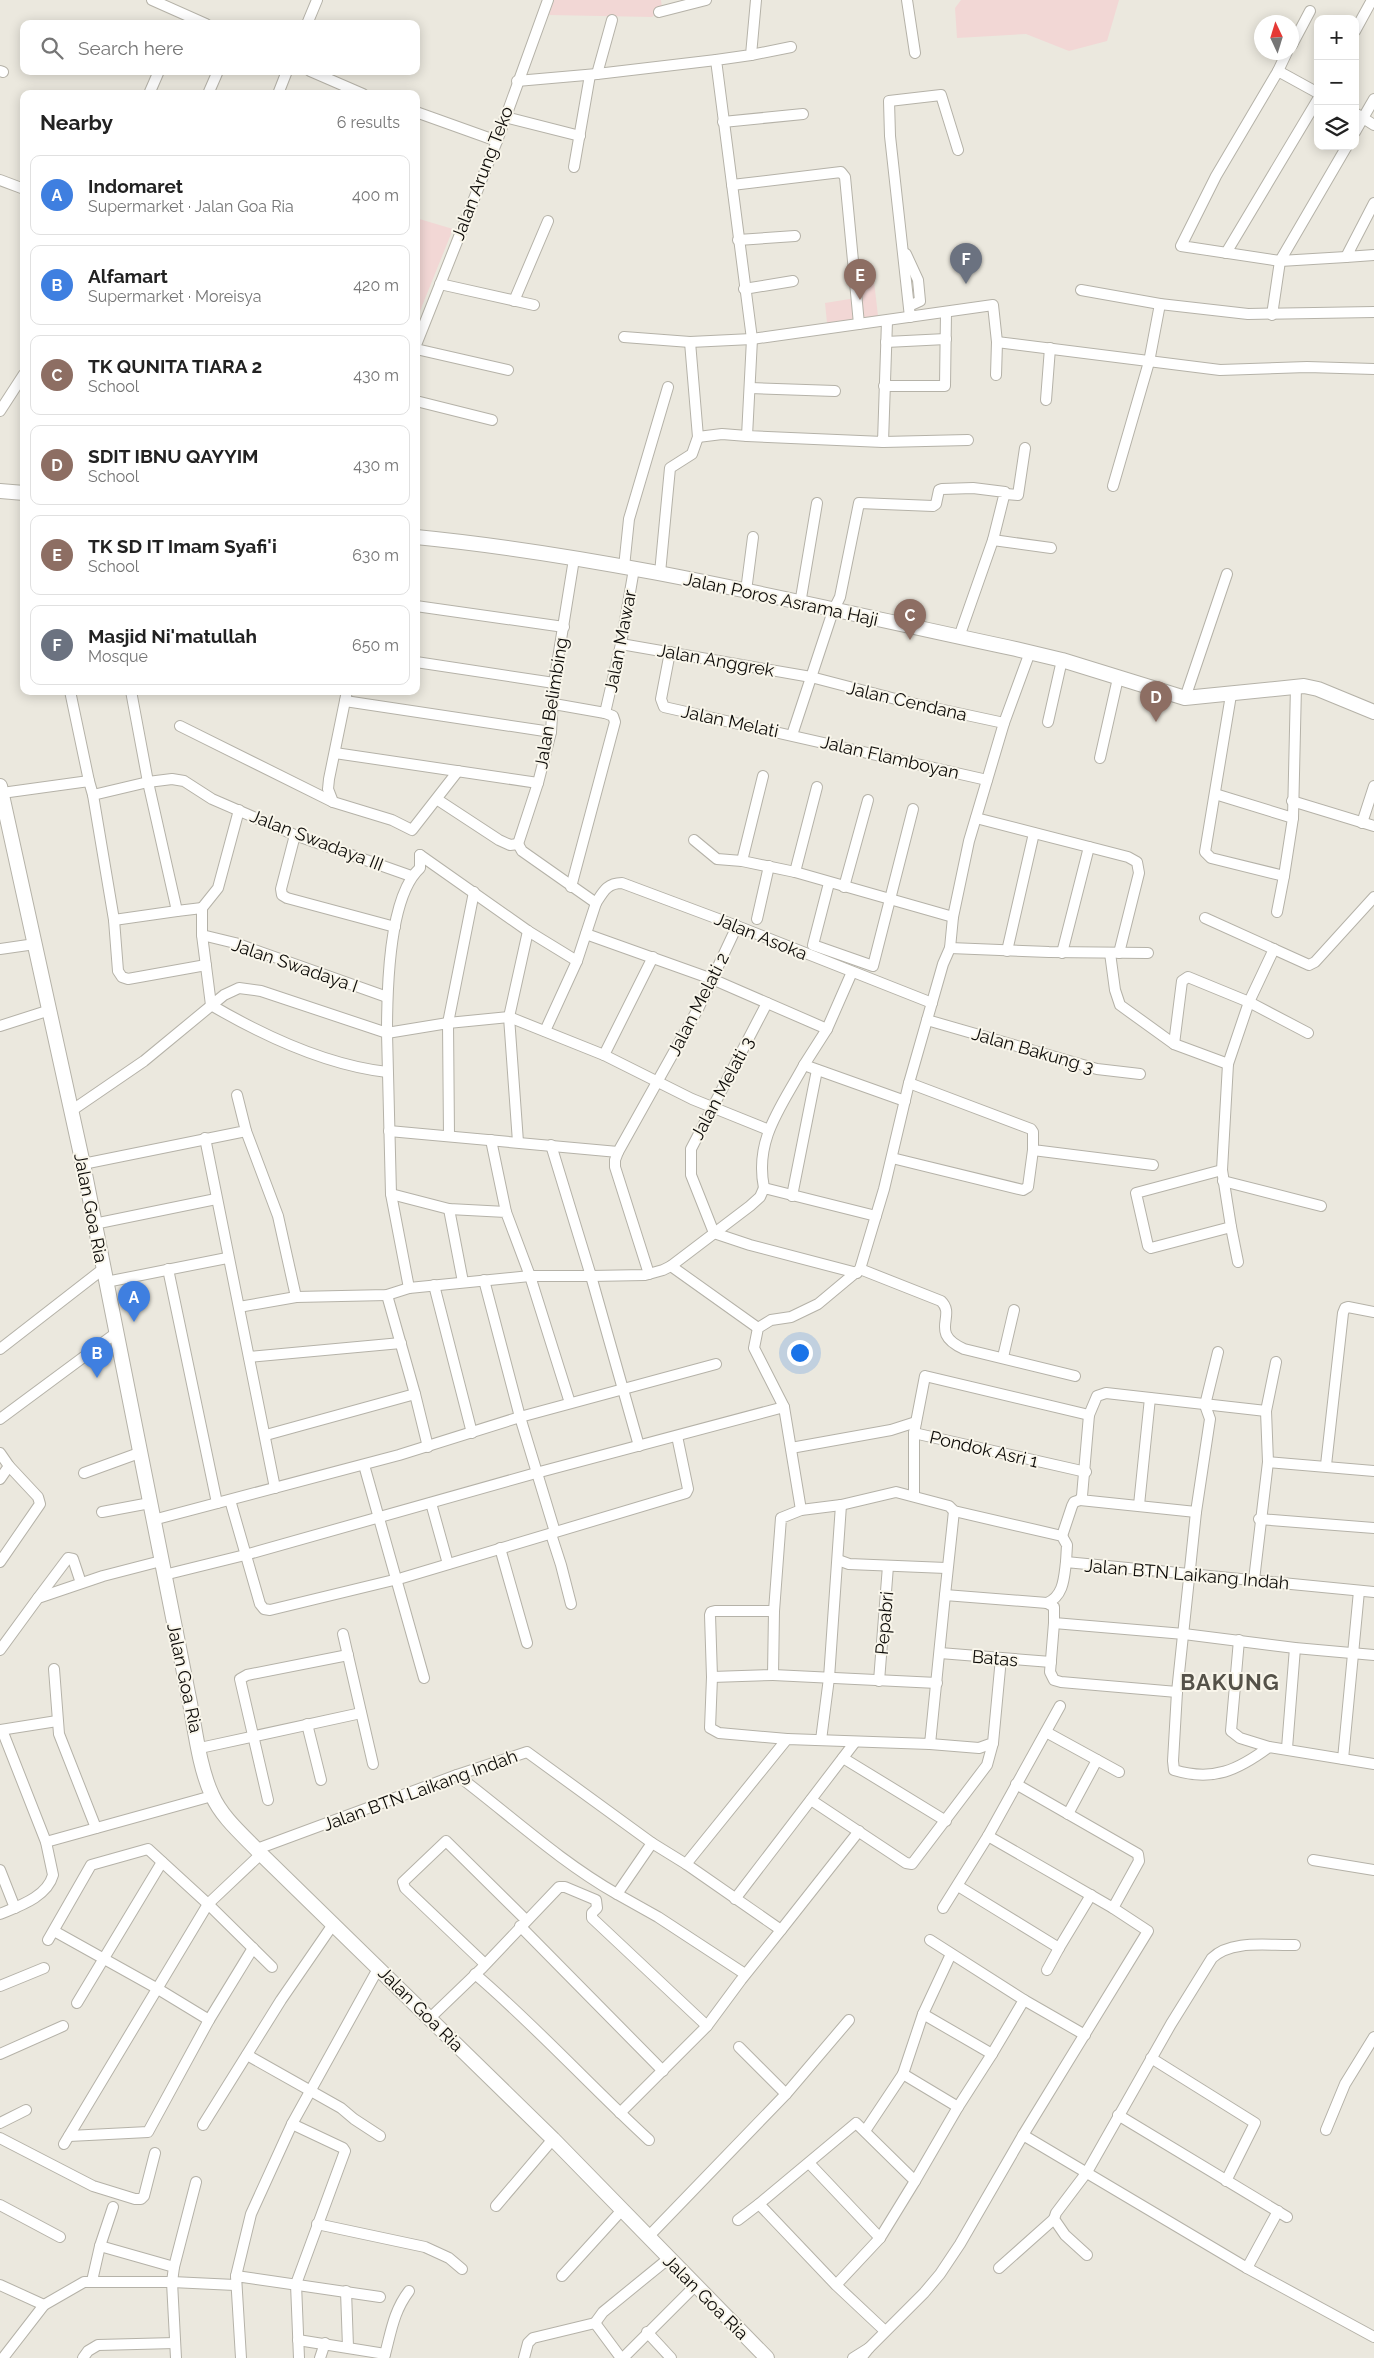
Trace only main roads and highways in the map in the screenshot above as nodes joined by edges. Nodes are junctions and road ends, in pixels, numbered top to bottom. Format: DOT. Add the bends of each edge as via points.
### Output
graph roads {
  1 [pos="0,491"];
  2 [pos="20,492"];
  3 [pos="420,538"];
  4 [pos="1374,712"];
  5 [pos="1,790"];
  6 [pos="2,808"];
  7 [pos="767,2358"];
  1 -- 2 [label="main road"];
  3 -- 4 [label="main road, Jalan Poros Asrama Haji" via="660,573 746,591 1030,652 1185,698 1296,686 1318,689"];
  5 -- 6 [label="main road, Jalan Goa Ria"];
  6 -- 7 [label="main road, Jalan Goa Ria" via="83,1164 139,1453 212,1796 229,1820 259,1851 553,2139"];
}
